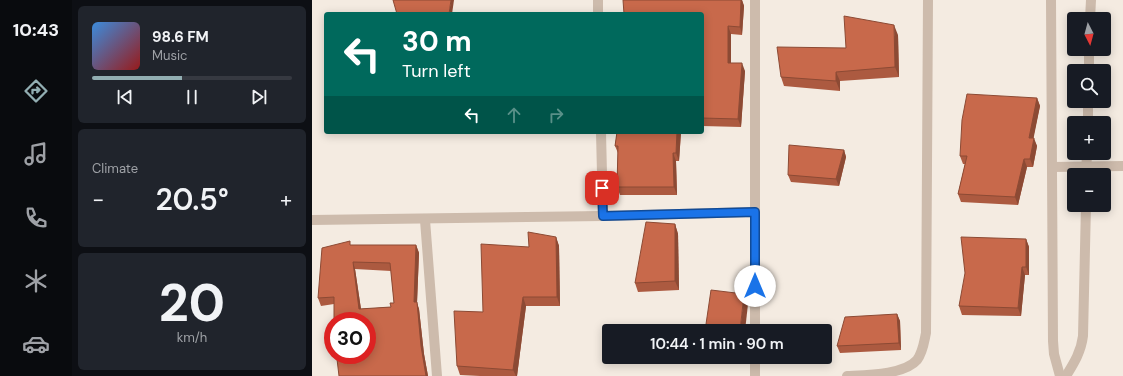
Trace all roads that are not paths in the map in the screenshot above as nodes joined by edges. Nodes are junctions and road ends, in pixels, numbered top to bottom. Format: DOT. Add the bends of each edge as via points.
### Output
graph roads {
  1 [pos="598,0"];
  2 [pos="755,0"];
  3 [pos="928,0"];
  4 [pos="1051,0"];
  5 [pos="1091,0"];
  6 [pos="598,12"];
  7 [pos="1090,12"];
  8 [pos="601,134"];
  9 [pos="1123,166"];
  10 [pos="1052,167"];
  11 [pos="1108,168"];
  12 [pos="1067,169"];
  13 [pos="755,212"];
  14 [pos="1086,212"];
  15 [pos="603,216"];
  16 [pos="312,220"];
  17 [pos="425,220"];
  18 [pos="755,324"];
  19 [pos="755,364"];
  20 [pos="436,376"];
  21 [pos="755,376"];
  22 [pos="847,376"];
  23 [pos="1060,376"];
  24 [pos="1066,376"];
  1 -- 6 [label="street"];
  2 -- 13 [label="street"];
  3 -- 22 [label="street" via="924,346 916,360 903,368"];
  4 -- 10 [label="street"];
  5 -- 7 [label="street"];
  8 -- 15 [label="street"];
  9 -- 11 [label="street"];
  10 -- 12 [label="street"];
  10 -- 23 [label="street" via="1053,342"];
  13 -- 15 [label="street"];
  13 -- 18 [label="street"];
  14 -- 24 [label="street" via="1083,336 1081,349"];
  15 -- 17 [label="street"];
  16 -- 17 [label="street"];
  17 -- 20 [label="street"];
  19 -- 21 [label="street"];
}
